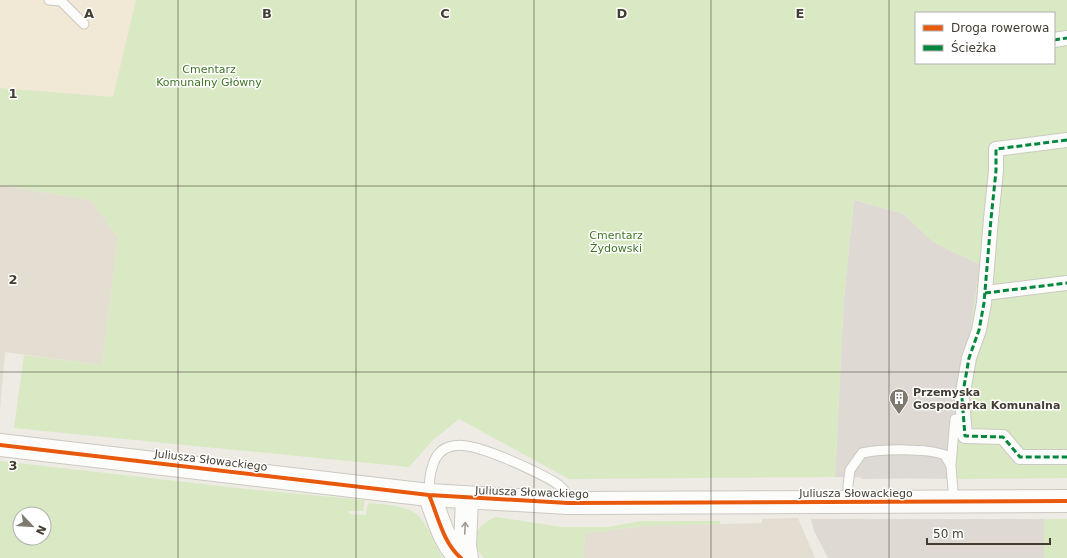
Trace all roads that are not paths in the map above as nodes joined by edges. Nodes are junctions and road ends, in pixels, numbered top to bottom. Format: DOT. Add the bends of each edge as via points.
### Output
graph roads {
  1 [pos="49,0"];
  2 [pos="84,24"];
  3 [pos="1067,38"];
  4 [pos="1055,40"];
  5 [pos="1067,140"];
  6 [pos="1067,283"];
  7 [pos="985,293"];
  8 [pos="955,419"];
  9 [pos="0,445"];
  10 [pos="1067,457"];
  11 [pos="951,466"];
  12 [pos="429,495"];
  13 [pos="467,498"];
  14 [pos="1067,501"];
  15 [pos="848,502"];
  16 [pos="954,502"];
  17 [pos="568,503"];
  18 [pos="461,558"];
  19 [pos="467,558"];
  1 -- 2 [label="lane" via="61,1"];
  3 -- 4 [label="street"];
  5 -- 7 [label="street" via="996,149"];
  6 -- 7 [label="street"];
  7 -- 10 [label="street" via="979,330 969,358 962,398 964,436 1003,437 1020,457"];
  8 -- 11 [label="lane"];
  9 -- 12 [label="street, Juliusza Słowackiego"];
  11 -- 15 [label="lane" via="945,455 936,451 862,453 850,470"];
  11 -- 16 [label="lane"];
  12 -- 13 [label="street, Juliusza Słowackiego"];
  12 -- 17 [label="lane" via="432,466 436,458 442,450 461,444 489,452 554,482 566,492"];
  12 -- 18 [label="street" via="443,532"];
  13 -- 17 [label="street, Juliusza Słowackiego"];
  19 -- 13 [label="street, one-way"];
  14 -- 16 [label="street, Juliusza Słowackiego"];
  15 -- 16 [label="street, Juliusza Słowackiego"];
  15 -- 17 [label="street, Juliusza Słowackiego"];
}
